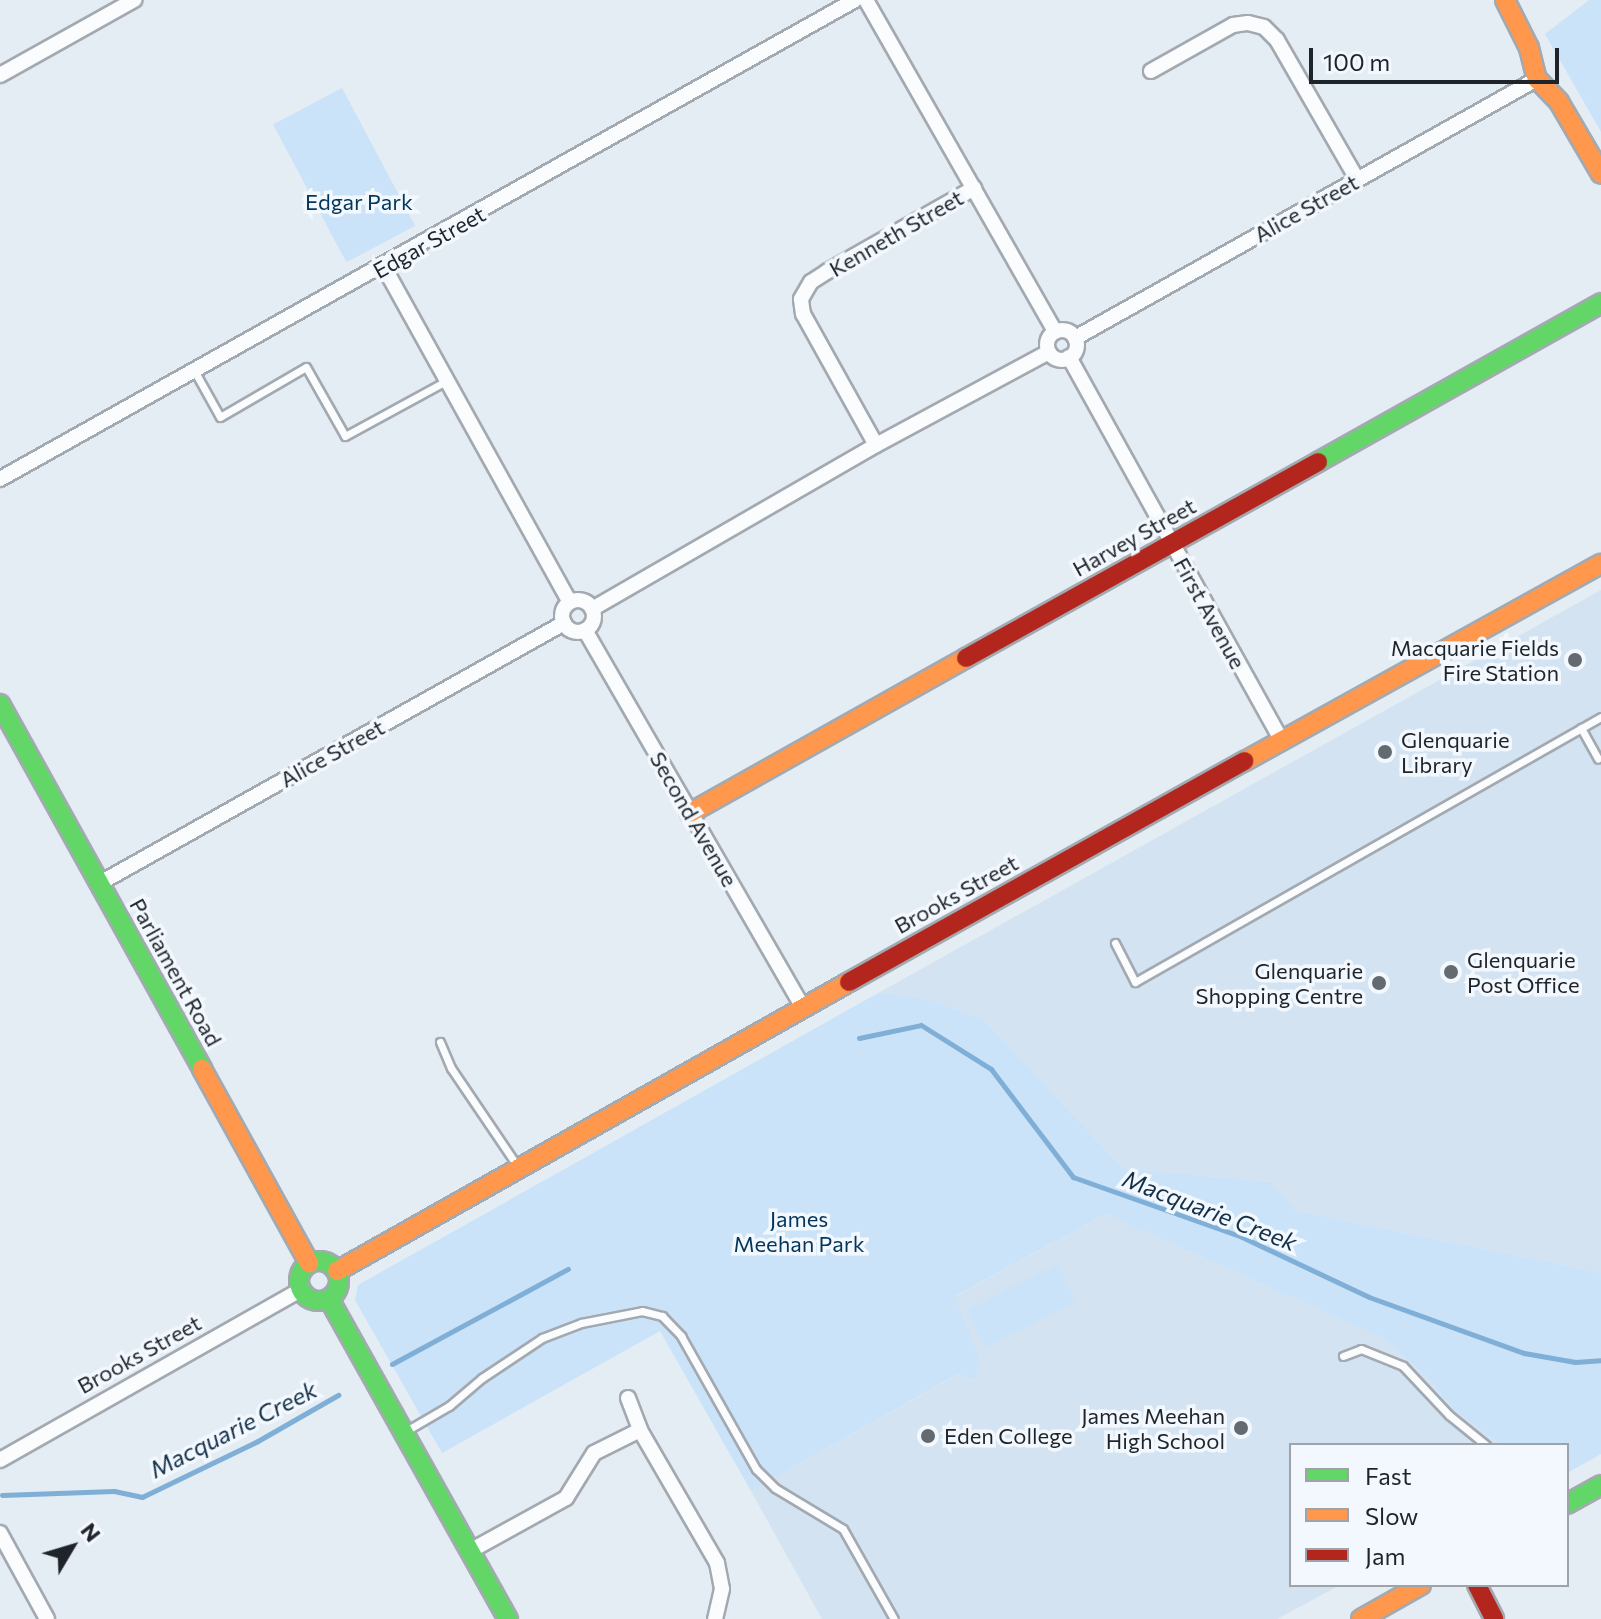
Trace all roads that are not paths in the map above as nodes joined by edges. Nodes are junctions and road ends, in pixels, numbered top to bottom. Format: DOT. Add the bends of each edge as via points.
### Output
graph roads {
  1 [pos="134,0"];
  2 [pos="855,0"];
  3 [pos="866,0"];
  4 [pos="1505,0"];
  5 [pos="1151,71"];
  6 [pos="0,75"];
  7 [pos="1537,79"];
  8 [pos="1601,174"];
  9 [pos="1357,179"];
  10 [pos="974,188"];
  11 [pos="384,267"];
  12 [pos="1601,303"];
  13 [pos="1055,332"];
  14 [pos="1075,338"];
  15 [pos="1049,352"];
  16 [pos="1069,357"];
  17 [pos="195,372"];
  18 [pos="447,380"];
  19 [pos="876,445"];
  20 [pos="0,479"];
  21 [pos="1171,544"];
  22 [pos="1601,564"];
  23 [pos="570,602"];
  24 [pos="592,609"];
  25 [pos="564,623"];
  26 [pos="585,630"];
  27 [pos="0,704"];
  28 [pos="1601,717"];
  29 [pos="1581,728"];
  30 [pos="1282,742"];
  31 [pos="1598,759"];
  32 [pos="690,813"];
  33 [pos="100,883"];
  34 [pos="1115,943"];
  35 [pos="803,1007"];
  36 [pos="440,1042"];
  37 [pos="519,1169"];
  38 [pos="309,1263"];
  39 [pos="337,1271"];
  40 [pos="301,1290"];
  41 [pos="329,1299"];
  42 [pos="1343,1356"];
  43 [pos="628,1398"];
  44 [pos="640,1430"];
  45 [pos="404,1432"];
  46 [pos="1484,1443"];
  47 [pos="0,1460"];
  48 [pos="1601,1485"];
  49 [pos="1569,1503"];
  50 [pos="0,1533"];
  51 [pos="470,1551"];
  52 [pos="1417,1587"];
  53 [pos="1478,1587"];
  54 [pos="47,1619"];
  55 [pos="508,1619"];
  56 [pos="715,1619"];
  57 [pos="894,1619"];
  58 [pos="1361,1619"];
  59 [pos="1494,1619"];
  1 -- 6 [label="street"];
  2 -- 11 [label="street, Edgar Street"];
  3 -- 10 [label="street"];
  4 -- 7 [label="street" via="1529,48"];
  5 -- 9 [label="street" via="1233,25 1264,27 1277,40"];
  7 -- 8 [label="street" via="1559,102"];
  7 -- 9 [label="street, Alice Street"];
  9 -- 14 [label="street, Alice Street"];
  10 -- 13 [label="street"];
  10 -- 19 [label="street, Kenneth Street" via="828,271 811,282 801,299 803,314"];
  11 -- 17 [label="street, Edgar Street"];
  11 -- 18 [label="street"];
  12 -- 21 [label="street, Harvey Street"];
  13 -- 14 [label="street" via="1066,331"];
  13 -- 15 [label="street" via="1048,340"];
  14 -- 16 [label="street" via="1076,349"];
  15 -- 16 [label="street"];
  15 -- 19 [label="street"];
  16 -- 21 [label="street, First Avenue"];
  17 -- 18 [label="lane" via="220,417 306,367 345,436"];
  17 -- 20 [label="street, Edgar Street"];
  18 -- 23 [label="street"];
  19 -- 24 [label="street"];
  21 -- 30 [label="street, First Avenue"];
  21 -- 32 [label="street, Harvey Street"];
  22 -- 30 [label="street, Brooks Street"];
  23 -- 24 [label="street" via="582,601"];
  23 -- 25 [label="street" via="562,611"];
  24 -- 26 [label="street" via="593,621"];
  25 -- 26 [label="street" via="573,631"];
  25 -- 33 [label="street, Alice Street"];
  26 -- 32 [label="street, Second Avenue"];
  27 -- 33 [label="street, Parliament Road"];
  28 -- 29 [label="lane"];
  29 -- 31 [label="lane"];
  29 -- 34 [label="lane" via="1135,982"];
  30 -- 35 [label="street, Brooks Street"];
  32 -- 35 [label="street, Second Avenue"];
  33 -- 38 [label="street, Parliament Road"];
  35 -- 37 [label="street, Brooks Street"];
  36 -- 37 [label="lane" via="451,1068"];
  37 -- 39 [label="street, Brooks Street"];
  38 -- 39 [label="street" via="325,1261"];
  38 -- 40 [label="street" via="300,1275"];
  39 -- 41 [label="street" via="339,1287"];
  40 -- 41 [label="street" via="313,1300"];
  40 -- 47 [label="street, Brooks Street"];
  41 -- 45 [label="street"];
  42 -- 46 [label="lane" via="1361,1349 1403,1366"];
  43 -- 44 [label="street"];
  44 -- 51 [label="street" via="594,1453 566,1498"];
  44 -- 56 [label="street" via="717,1563 722,1589"];
  45 -- 51 [label="street"];
  45 -- 57 [label="lane" via="542,1338 581,1323 642,1311 662,1316 681,1336 756,1469 775,1488 843,1529"];
  48 -- 49 [label="street"];
  50 -- 54 [label="street"];
  51 -- 55 [label="street"];
  52 -- 58 [label="street"];
  53 -- 59 [label="street"];
}
